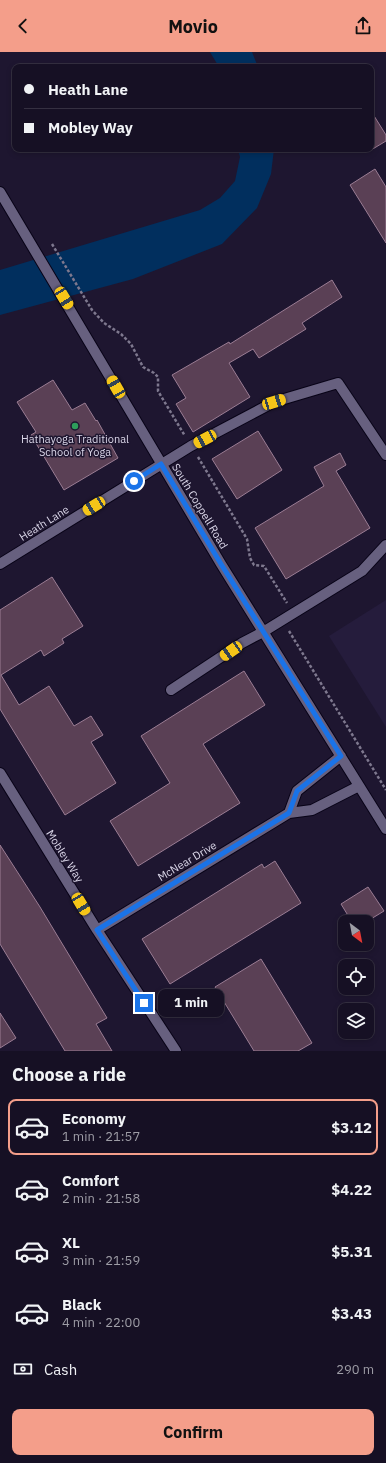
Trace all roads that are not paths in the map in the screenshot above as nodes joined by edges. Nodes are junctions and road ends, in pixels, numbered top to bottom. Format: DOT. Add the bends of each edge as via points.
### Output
graph roads {
  1 [pos="0,192"];
  2 [pos="386,454"];
  3 [pos="161,464"];
  4 [pos="386,545"];
  5 [pos="0,564"];
  6 [pos="263,632"];
  7 [pos="172,690"];
  8 [pos="341,756"];
  9 [pos="0,773"];
  10 [pos="359,786"];
  11 [pos="289,813"];
  12 [pos="386,829"];
  13 [pos="97,930"];
  14 [pos="176,1051"];
  1 -- 3 [label="street, South Coppell Road"];
  2 -- 3 [label="street, Heath Lane" via="338,382 274,402"];
  3 -- 5 [label="street, Heath Lane"];
  3 -- 6 [label="street, South Coppell Road"];
  4 -- 6 [label="street" via="362,572"];
  6 -- 7 [label="street" via="242,643"];
  6 -- 8 [label="street, South Coppell Road"];
  8 -- 10 [label="street, South Coppell Road"];
  8 -- 11 [label="street" via="297,791"];
  9 -- 13 [label="street, Mobley Way"];
  10 -- 11 [label="street, McNear Drive" via="312,810"];
  10 -- 12 [label="street, South Coppell Road"];
  11 -- 13 [label="street, McNear Drive"];
  13 -- 14 [label="street, Mobley Way"];
}
